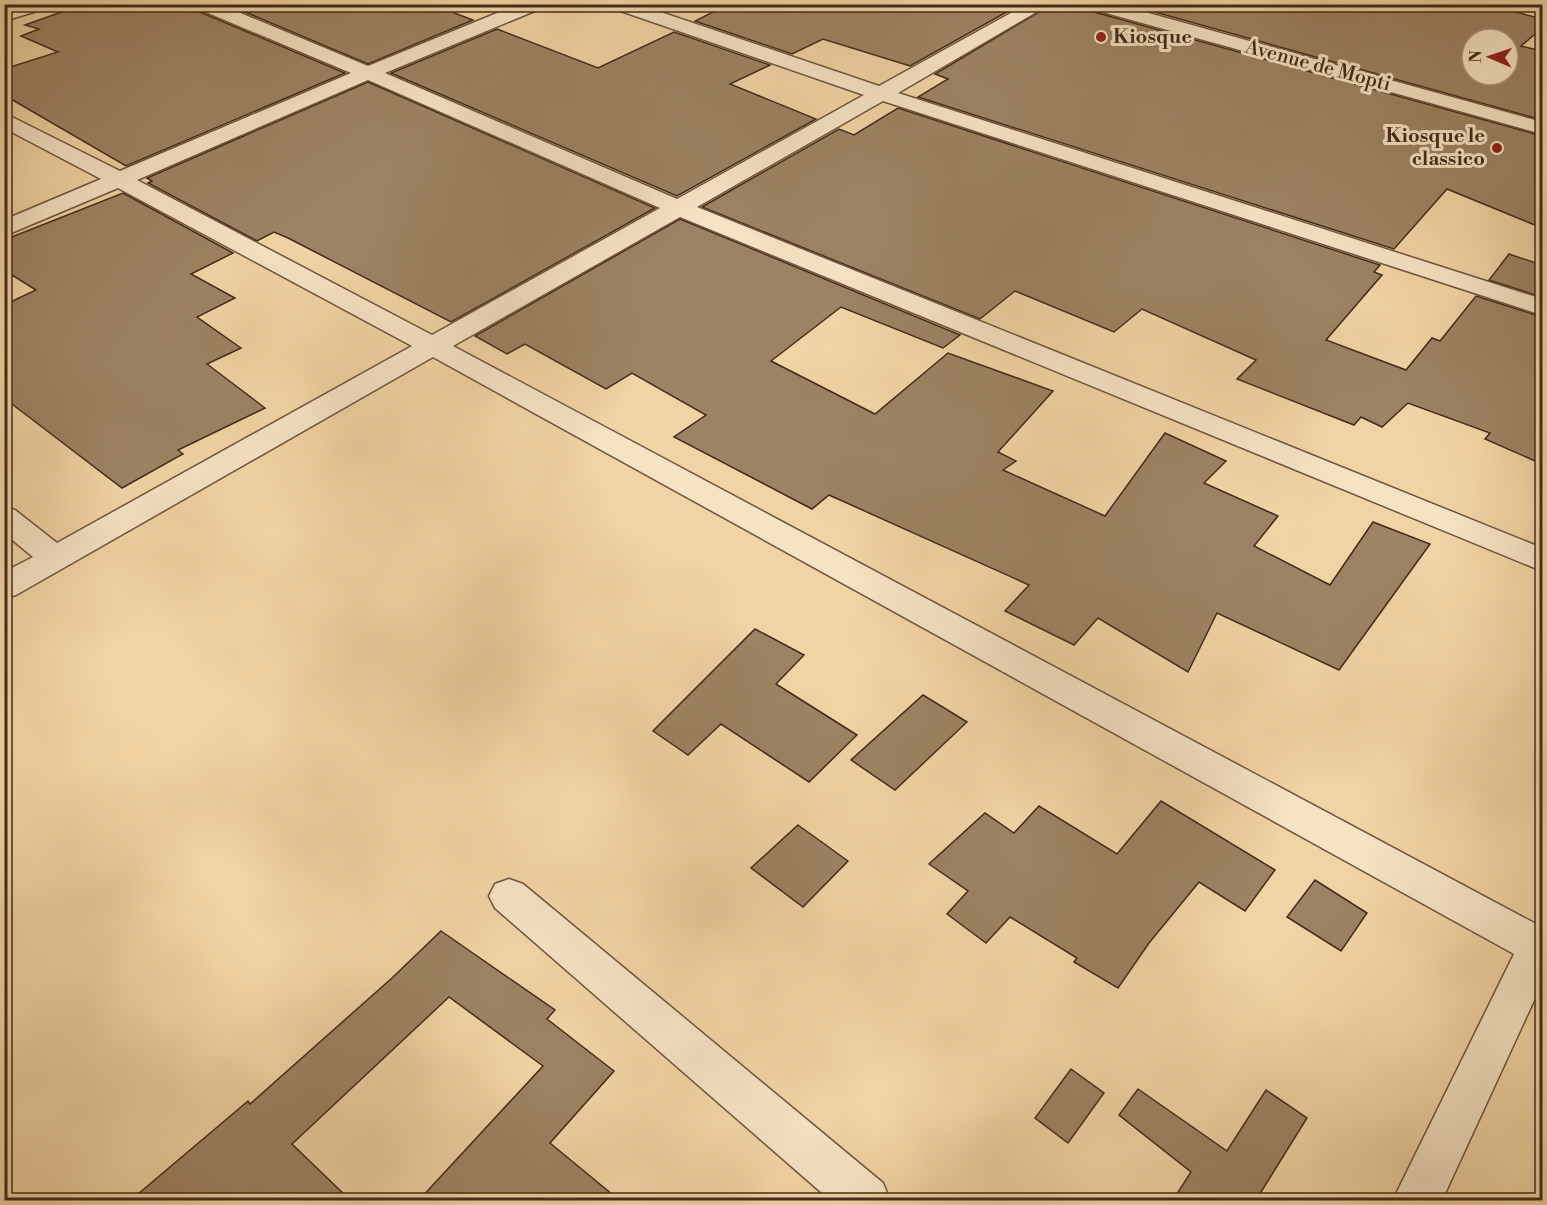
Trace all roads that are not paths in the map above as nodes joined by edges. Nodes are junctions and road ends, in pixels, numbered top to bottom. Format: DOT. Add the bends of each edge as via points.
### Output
graph roads {
  1 [pos="40,4"];
  2 [pos="202,4"];
  3 [pos="536,4"];
  4 [pos="618,4"];
  5 [pos="1041,4"];
  6 [pos="1094,4"];
  7 [pos="4,16"];
  8 [pos="368,73"];
  9 [pos="882,94"];
  10 [pos="4,119"];
  11 [pos="1542,128"];
  12 [pos="122,180"];
  13 [pos="678,208"];
  14 [pos="4,229"];
  15 [pos="1542,307"];
  16 [pos="432,346"];
  17 [pos="4,517"];
  18 [pos="55,558"];
  19 [pos="1542,560"];
  20 [pos="4,587"];
  21 [pos="509,896"];
  22 [pos="1541,945"];
  23 [pos="866,1200"];
  24 [pos="1417,1200"];
  1 -- 7 [label="street"];
  2 -- 8 [label="street"];
  3 -- 8 [label="street"];
  4 -- 9 [label="street"];
  5 -- 9 [label="street"];
  6 -- 11 [label="street, Avenue de Mopti"];
  8 -- 12 [label="street"];
  8 -- 13 [label="street"];
  9 -- 13 [label="street"];
  9 -- 15 [label="street"];
  10 -- 12 [label="street"];
  12 -- 14 [label="street"];
  12 -- 16 [label="street"];
  13 -- 16 [label="street"];
  13 -- 19 [label="street"];
  16 -- 18 [label="street"];
  16 -- 22 [label="street"];
  17 -- 18 [label="street"];
  18 -- 20 [label="street"];
  21 -- 23 [label="street"];
  22 -- 24 [label="street"];
}
